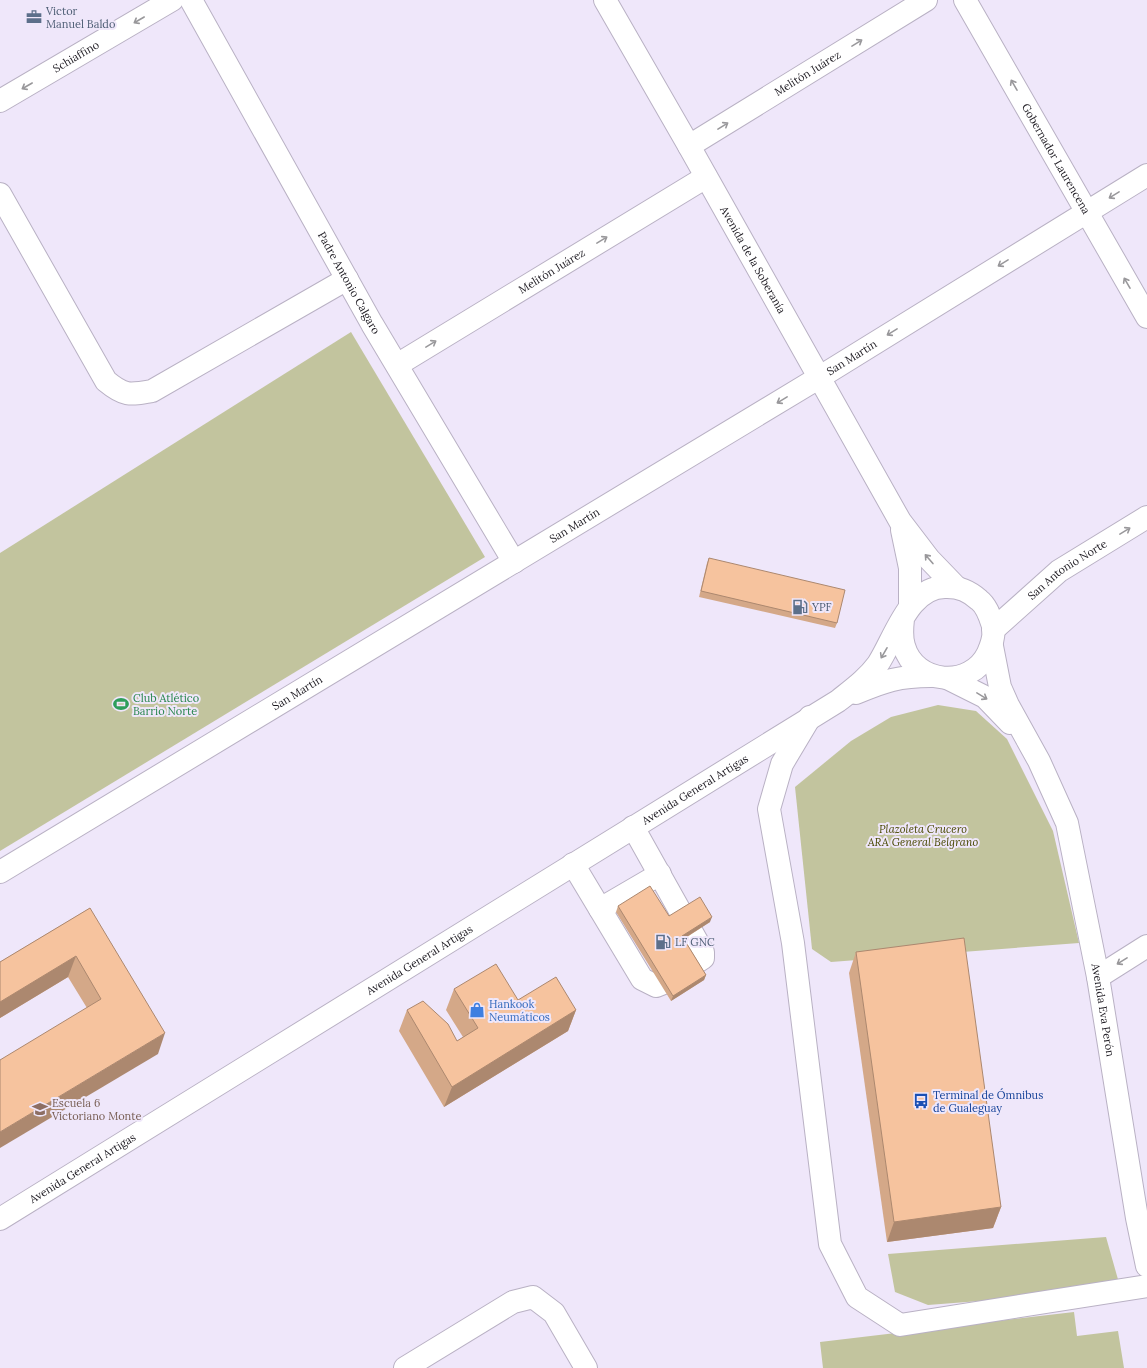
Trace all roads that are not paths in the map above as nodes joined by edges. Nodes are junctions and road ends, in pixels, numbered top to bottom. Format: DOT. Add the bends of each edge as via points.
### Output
graph roads {
  1 [pos="172,0"];
  2 [pos="191,0"];
  3 [pos="605,0"];
  4 [pos="926,0"];
  5 [pos="965,0"];
  6 [pos="0,101"];
  7 [pos="689,146"];
  8 [pos="1147,175"];
  9 [pos="706,177"];
  10 [pos="0,194"];
  11 [pos="1086,212"];
  12 [pos="347,279"];
  13 [pos="1147,317"];
  14 [pos="398,365"];
  15 [pos="820,377"];
  16 [pos="1147,518"];
  17 [pos="900,521"];
  18 [pos="514,562"];
  19 [pos="956,587"];
  20 [pos="906,612"];
  21 [pos="992,638"];
  22 [pos="939,677"];
  23 [pos="838,701"];
  24 [pos="810,717"];
  25 [pos="1039,760"];
  26 [pos="633,827"];
  27 [pos="573,864"];
  28 [pos="0,872"];
  29 [pos="660,874"];
  30 [pos="600,910"];
  31 [pos="1147,946"];
  32 [pos="1098,977"];
  33 [pos="1142,1217"];
  34 [pos="0,1219"];
  35 [pos="1147,1266"];
  36 [pos="1147,1286"];
  37 [pos="405,1368"];
  38 [pos="586,1368"];
  1 -- 6 [label="main road, Schiaffino, one-way"];
  2 -- 12 [label="main road, Padre Antonio Calgaro"];
  3 -- 7 [label="main road, Avenida de la Soberanía"];
  7 -- 4 [label="main road, Melitón Juárez, one-way"];
  11 -- 5 [label="main road, Gobernador Laurencena, one-way"];
  7 -- 9 [label="main road, Avenida de la Soberanía"];
  8 -- 11 [label="main road, San Martín, one-way"];
  14 -- 9 [label="main road, Melitón Juárez, one-way"];
  9 -- 15 [label="main road, Avenida de la Soberanía"];
  10 -- 12 [label="main road" via="106,381 119,392 134,394 152,391"];
  13 -- 11 [label="main road, Gobernador Laurencena, one-way"];
  11 -- 15 [label="main road, San Martín, one-way"];
  12 -- 14 [label="main road, Padre Antonio Calgaro"];
  14 -- 18 [label="main road, Padre Antonio Calgaro"];
  15 -- 17 [label="main road, Avenida de la Soberanía"];
  15 -- 18 [label="main road, San Martín, one-way"];
  21 -- 16 [label="main road, San Antonio Norte, one-way" via="1059,571"];
  19 -- 17 [label="main road, Avenida de la Soberanía, one-way" via="929,559"];
  17 -- 20 [label="main road, Avenida de la Soberanía" via="910,568"];
  18 -- 28 [label="main road, San Martín"];
  19 -- 20 [label="main road" via="930,589 918,596"];
  19 -- 21 [label="main road" via="970,592 982,602 990,615"];
  20 -- 22 [label="main road" via="902,632 904,646 910,658 919,669"];
  20 -- 23 [label="main road, Avenida General Artigas, one-way" via="878,663 866,679"];
  21 -- 22 [label="main road" via="985,659 975,670 962,676"];
  21 -- 25 [label="main road, Avenida Eva Perón" via="1000,687"];
  22 -- 23 [label="main road, Avenida General Artigas" via="905,676 886,680"];
  22 -- 25 [label="main road, Avenida Eva Perón, one-way" via="985,696 1009,720"];
  23 -- 24 [label="main road, Avenida General Artigas"];
  24 -- 26 [label="main road, Avenida General Artigas"];
  24 -- 36 [label="main road" via="782,764 768,809 793,942 830,1244 857,1297 900,1325"];
  25 -- 32 [label="main road, Avenida Eva Perón" via="1067,823"];
  26 -- 27 [label="main road, Avenida General Artigas"];
  26 -- 29 [label="main road"];
  27 -- 30 [label="main road"];
  27 -- 34 [label="main road, Avenida General Artigas"];
  29 -- 30 [label="main road"];
  29 -- 30 [label="main road" via="703,952 703,958 666,982 656,986 642,980"];
  31 -- 32 [label="main road, one-way"];
  32 -- 33 [label="main road, Avenida Eva Perón"];
  33 -- 35 [label="main road, Avenida Eva Perón"];
  37 -- 38 [label="main road" via="513,1302 534,1297 554,1313"];
}
